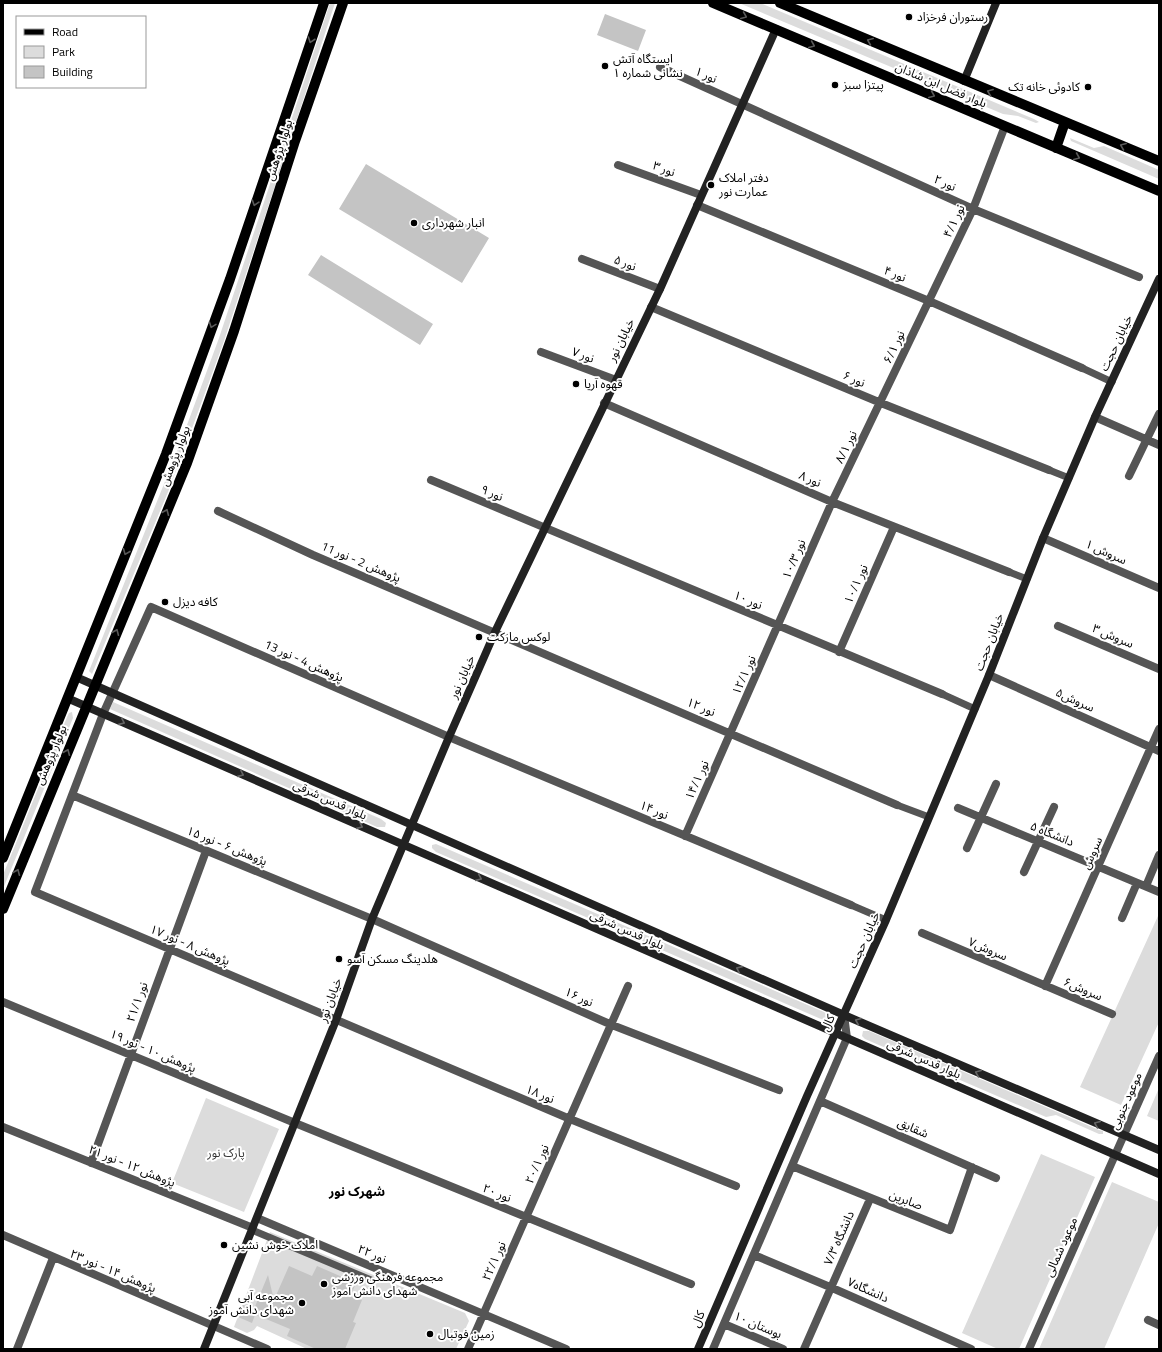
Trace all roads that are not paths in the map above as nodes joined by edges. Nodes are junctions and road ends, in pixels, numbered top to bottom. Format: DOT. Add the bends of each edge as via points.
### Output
graph roads {
  1 [pos="324,3"];
  2 [pos="343,3"];
  3 [pos="713,3"];
  4 [pos="780,3"];
  5 [pos="996,3"];
  6 [pos="776,29"];
  7 [pos="660,67"];
  8 [pos="964,81"];
  9 [pos="743,104"];
  10 [pos="1065,122"];
  11 [pos="1005,126"];
  12 [pos="1056,148"];
  13 [pos="1159,161"];
  14 [pos="618,165"];
  15 [pos="1159,191"];
  16 [pos="701,195"];
  17 [pos="697,205"];
  18 [pos="973,209"];
  19 [pos="582,258"];
  20 [pos="1139,277"];
  21 [pos="1159,279"];
  22 [pos="660,289"];
  23 [pos="929,301"];
  24 [pos="651,307"];
  25 [pos="541,352"];
  26 [pos="1082,368"];
  27 [pos="616,380"];
  28 [pos="1112,382"];
  29 [pos="604,403"];
  30 [pos="881,403"];
  31 [pos="1159,414"];
  32 [pos="1095,417"];
  33 [pos="1147,440"];
  34 [pos="1159,445"];
  35 [pos="1049,470"];
  36 [pos="1129,476"];
  37 [pos="1069,478"];
  38 [pos="431,480"];
  39 [pos="832,502"];
  40 [pos="218,511"];
  41 [pos="894,527"];
  42 [pos="544,528"];
  43 [pos="1043,538"];
  44 [pos="1009,572"];
  45 [pos="1027,579"];
  46 [pos="1159,588"];
  47 [pos="778,626"];
  48 [pos="1058,626"];
  49 [pos="495,632"];
  50 [pos="839,652"];
  51 [pos="1159,669"];
  52 [pos="989,675"];
  53 [pos="76,677"];
  54 [pos="94,684"];
  55 [pos="113,693"];
  56 [pos="942,694"];
  57 [pos="67,698"];
  58 [pos="86,707"];
  59 [pos="975,709"];
  60 [pos="104,714"];
  61 [pos="1159,729"];
  62 [pos="731,733"];
  63 [pos="449,737"];
  64 [pos="1151,748"];
  65 [pos="1159,751"];
  66 [pos="996,784"];
  67 [pos="72,795"];
  68 [pos="897,805"];
  69 [pos="1054,807"];
  70 [pos="958,808"];
  71 [pos="929,817"];
  72 [pos="981,817"];
  73 [pos="412,826"];
  74 [pos="685,836"];
  75 [pos="1038,841"];
  76 [pos="403,845"];
  77 [pos="967,848"];
  78 [pos="206,851"];
  79 [pos="1159,855"];
  80 [pos="3,858"];
  81 [pos="1099,866"];
  82 [pos="1024,872"];
  83 [pos="1137,883"];
  84 [pos="1146,886"];
  85 [pos="1159,892"];
  86 [pos="851,905"];
  87 [pos="3,908"];
  88 [pos="1122,918"];
  89 [pos="372,919"];
  90 [pos="886,920"];
  91 [pos="922,933"];
  92 [pos="170,949"];
  93 [pos="628,986"];
  94 [pos="1045,986"];
  95 [pos="3,1002"];
  96 [pos="1112,1014"];
  97 [pos="844,1015"];
  98 [pos="336,1020"];
  99 [pos="612,1025"];
  100 [pos="836,1034"];
  101 [pos="847,1038"];
  102 [pos="131,1055"];
  103 [pos="1159,1056"];
  104 [pos="779,1090"];
  105 [pos="820,1101"];
  106 [pos="570,1119"];
  107 [pos="295,1123"];
  108 [pos="3,1127"];
  109 [pos="1124,1135"];
  110 [pos="1159,1150"];
  111 [pos="1115,1156"];
  112 [pos="91,1163"];
  113 [pos="792,1166"];
  114 [pos="972,1167"];
  115 [pos="1159,1174"];
  116 [pos="996,1178"];
  117 [pos="736,1186"];
  118 [pos="870,1199"];
  119 [pos="526,1217"];
  120 [pos="257,1218"];
  121 [pos="252,1229"];
  122 [pos="3,1235"];
  123 [pos="754,1255"];
  124 [pos="53,1258"];
  125 [pos="371,1280"];
  126 [pos="691,1284"];
  127 [pos="830,1287"];
  128 [pos="483,1314"];
  129 [pos="1148,1320"];
  130 [pos="724,1324"];
  131 [pos="1159,1324"];
  132 [pos="213,1327"];
  133 [pos="16,1349"];
  134 [pos="204,1349"];
  135 [pos="267,1349"];
  136 [pos="468,1349"];
  137 [pos="566,1349"];
  138 [pos="698,1349"];
  139 [pos="713,1349"];
  140 [pos="783,1349"];
  141 [pos="804,1349"];
  142 [pos="971,1349"];
  143 [pos="1029,1349"];
  1 -- 53 [label="main road, بولوار پژوهش, one-way" via="230,279 166,454"];
  54 -- 2 [label="main road, بولوار پژوهش, one-way" via="200,428"];
  3 -- 6 [label="main road, بلوار فضل ابن شاذان, one-way"];
  8 -- 4 [label="main road, بلوار فضل ابن شاذان, one-way"];
  5 -- 8 [label="main road"];
  6 -- 9 [label="main road, خیابان نور"];
  6 -- 11 [label="main road, بلوار فضل ابن شاذان, one-way"];
  7 -- 9 [label="street, نور ۱"];
  10 -- 8 [label="main road, بلوار فضل ابن شاذان, one-way"];
  9 -- 16 [label="main road, خیابان نور"];
  9 -- 18 [label="street, نور ۲"];
  10 -- 12 [label="main road"];
  13 -- 10 [label="main road, بلوار فضل ابن شاذان, one-way"];
  11 -- 12 [label="main road, بلوار فضل ابن شاذان"];
  11 -- 18 [label="street, نور ۴/۱"];
  12 -- 15 [label="main road, بلوار فضل ابن شاذان, one-way"];
  14 -- 16 [label="street, نور ۳"];
  16 -- 17 [label="main road, خیابان نور"];
  17 -- 22 [label="main road, خیابان نور"];
  17 -- 23 [label="street, نور ۴"];
  18 -- 20 [label="street, نور ۲"];
  18 -- 23 [label="street, نور ۴/۱"];
  19 -- 22 [label="street, نور ۵"];
  21 -- 28 [label="main road, خیابان حجت"];
  22 -- 24 [label="main road, خیابان نور"];
  23 -- 26 [label="street, نور ۴"];
  23 -- 30 [label="street, نور ۶/۱"];
  24 -- 27 [label="main road, خیابان نور"];
  24 -- 30 [label="street, نور ۶"];
  25 -- 27 [label="street, نور ۷"];
  26 -- 28 [label="lane"];
  27 -- 29 [label="main road, خیابان نور"];
  28 -- 32 [label="main road, خیابان حجت"];
  29 -- 39 [label="street, نور ۸"];
  29 -- 42 [label="main road, خیابان نور"];
  30 -- 35 [label="street, نور ۶"];
  30 -- 39 [label="street, نور ۸/۱"];
  31 -- 33 [label="street"];
  32 -- 33 [label="street"];
  32 -- 37 [label="main road, خیابان حجت"];
  33 -- 34 [label="street"];
  33 -- 36 [label="street"];
  35 -- 37 [label="lane"];
  37 -- 43 [label="main road, خیابان حجت"];
  38 -- 42 [label="street, نور ۹"];
  39 -- 41 [label="street, نور ۸"];
  39 -- 47 [label="street, نور ۱۰/۳"];
  40 -- 49 [label="street, پژوهش 2 - نور 11" via="313,555"];
  41 -- 44 [label="street, نور ۸"];
  41 -- 50 [label="street, نور ۱۰/۱"];
  42 -- 47 [label="street, نور ۱۰"];
  42 -- 49 [label="main road, خیابان نور"];
  43 -- 45 [label="main road, خیابان حجت"];
  43 -- 46 [label="street, سروش ۱"];
  44 -- 45 [label="lane"];
  45 -- 52 [label="main road, خیابان حجت"];
  47 -- 50 [label="street, نور ۱۰"];
  47 -- 62 [label="street, نور ۱۲/۱"];
  48 -- 51 [label="street, سروش ۳"];
  49 -- 62 [label="street, نور ۱۲"];
  49 -- 63 [label="main road, خیابان نور"];
  50 -- 56 [label="street, نور ۱۰"];
  52 -- 59 [label="main road, خیابان حجت"];
  52 -- 64 [label="street, سروش۵"];
  53 -- 54 [label="main road, بلوار قدس شرقی"];
  53 -- 57 [label="main road, بولوار پژوهش"];
  54 -- 55 [label="main road, بلوار قدس شرقی"];
  54 -- 58 [label="main road, بولوار پژوهش"];
  55 -- 60 [label="street"];
  55 -- 63 [label="street, پژوهش 4 - نور 13" via="151,607"];
  55 -- 73 [label="main road, بلوار قدس شرقی"];
  56 -- 59 [label="lane"];
  57 -- 58 [label="main road, بلوار قدس شرقی"];
  57 -- 80 [label="main road, بولوار پژوهش"];
  58 -- 60 [label="main road, بلوار قدس شرقی"];
  87 -- 58 [label="main road, بولوار پژوهش, one-way"];
  59 -- 71 [label="main road, خیابان حجت"];
  60 -- 67 [label="street"];
  60 -- 76 [label="main road, بلوار قدس شرقی, one-way"];
  61 -- 64 [label="street, سروش"];
  62 -- 68 [label="street, نور ۱۲"];
  62 -- 74 [label="street, نور ۱۴/۱"];
  63 -- 73 [label="main road, خیابان نور"];
  63 -- 74 [label="street, نور ۱۴"];
  64 -- 65 [label="street, سروش۵"];
  64 -- 81 [label="street, سروش"];
  66 -- 72 [label="street"];
  67 -- 78 [label="street, پژوهش ۶ - نور ۱۵"];
  67 -- 92 [label="street, پژوهش ۸ - نور ۱۷" via="35,892"];
  68 -- 71 [label="lane"];
  69 -- 75 [label="street"];
  70 -- 72 [label="street, دانشگاه ۵"];
  71 -- 90 [label="main road, خیابان حجت"];
  72 -- 75 [label="street, دانشگاه ۵"];
  72 -- 77 [label="street"];
  73 -- 76 [label="main road, خیابان نور"];
  97 -- 73 [label="main road, بلوار قدس شرقی, one-way"];
  74 -- 86 [label="street, نور ۱۴"];
  75 -- 81 [label="street, دانشگاه ۵"];
  75 -- 82 [label="street"];
  76 -- 89 [label="main road, خیابان نور"];
  76 -- 100 [label="main road, بلوار قدس شرقی, one-way"];
  78 -- 89 [label="street, پژوهش ۶ - نور ۱۵"];
  78 -- 92 [label="street, نور ۲۱/۱"];
  79 -- 84 [label="street"];
  81 -- 83 [label="street, دانشگاه ۵"];
  81 -- 94 [label="street, سروش"];
  83 -- 84 [label="street, دانشگاه ۵"];
  83 -- 88 [label="street"];
  84 -- 85 [label="street, دانشگاه ۵"];
  86 -- 90 [label="lane"];
  89 -- 98 [label="main road, خیابان نور"];
  89 -- 99 [label="street, نور ۱۶"];
  90 -- 97 [label="main road, خیابان حجت"];
  91 -- 94 [label="street, سروش۷"];
  92 -- 98 [label="street, پژوهش ۸ - نور ۱۷"];
  92 -- 102 [label="street, نور ۲۱/۱"];
  93 -- 99 [label="street, نور ۲۰/۱"];
  94 -- 96 [label="street, سروش۶"];
  95 -- 102 [label="street, پژوهش ۱۰ - نور ۱۹"];
  97 -- 100 [label="main road, کال"];
  97 -- 101 [label="street, کال"];
  109 -- 97 [label="main road, بلوار قدس شرقی, one-way"];
  98 -- 106 [label="street, نور ۱۸"];
  98 -- 107 [label="main road, خیابان نور"];
  99 -- 104 [label="street, نور ۱۶"];
  99 -- 106 [label="street, نور ۲۰/۱"];
  100 -- 101 [label="main road, بلوار قدس شرقی"];
  100 -- 138 [label="main road, کال"];
  101 -- 105 [label="street, کال"];
  101 -- 111 [label="main road, بلوار قدس شرقی"];
  102 -- 107 [label="street, پژوهش ۱۰ - نور ۱۹"];
  102 -- 112 [label="street, نور ۲۱/۱"];
  103 -- 109 [label="street, موعود جنوبی"];
  105 -- 113 [label="street, کال"];
  105 -- 114 [label="street, شقایق"];
  106 -- 117 [label="street, نور ۱۸"];
  106 -- 119 [label="street, نور ۲۰/۱"];
  107 -- 119 [label="street, نور ۲۰"];
  107 -- 120 [label="main road, خیابان نور"];
  108 -- 112 [label="street, پژوهش ۱۲ - نور ۲۱"];
  109 -- 110 [label="main road, بلوار قدس شرقی"];
  109 -- 111 [label="street, موعود جنوبی"];
  111 -- 115 [label="main road, بلوار قدس شرقی"];
  111 -- 143 [label="street, موعود شمالی"];
  112 -- 121 [label="street, پژوهش ۱۲ - نور ۲۱"];
  113 -- 118 [label="street, صابرین"];
  113 -- 123 [label="street, کال"];
  114 -- 116 [label="street, شقایق"];
  114 -- 118 [label="street, صابرین" via="950,1230"];
  118 -- 127 [label="street, دانشگاه ۷/۳"];
  119 -- 126 [label="street, نور ۲۰"];
  119 -- 128 [label="street, نور ۲۲/۱"];
  120 -- 121 [label="main road, خیابان نور"];
  120 -- 128 [label="street, نور ۲۲"];
  121 -- 125 [label="lane"];
  121 -- 132 [label="main road, خیابان نور"];
  122 -- 124 [label="street, پژوهش ۱۴ - نور ۲۳"];
  123 -- 127 [label="street, دانشگاه۷"];
  123 -- 130 [label="street, کال"];
  124 -- 132 [label="street, پژوهش ۱۴ - نور ۲۳"];
  124 -- 133 [label="street"];
  127 -- 141 [label="street, دانشگاه ۷/۳"];
  127 -- 142 [label="street, دانشگاه۷"];
  128 -- 136 [label="street, نور ۲۲/۱"];
  128 -- 137 [label="street, نور ۲۲"];
  129 -- 131 [label="street"];
  130 -- 139 [label="street, کال"];
  130 -- 140 [label="street, بوستان ۱۰"];
  132 -- 134 [label="main road, خیابان نور"];
  132 -- 135 [label="street, پژوهش ۱۴ - نور ۲۳"];
}
